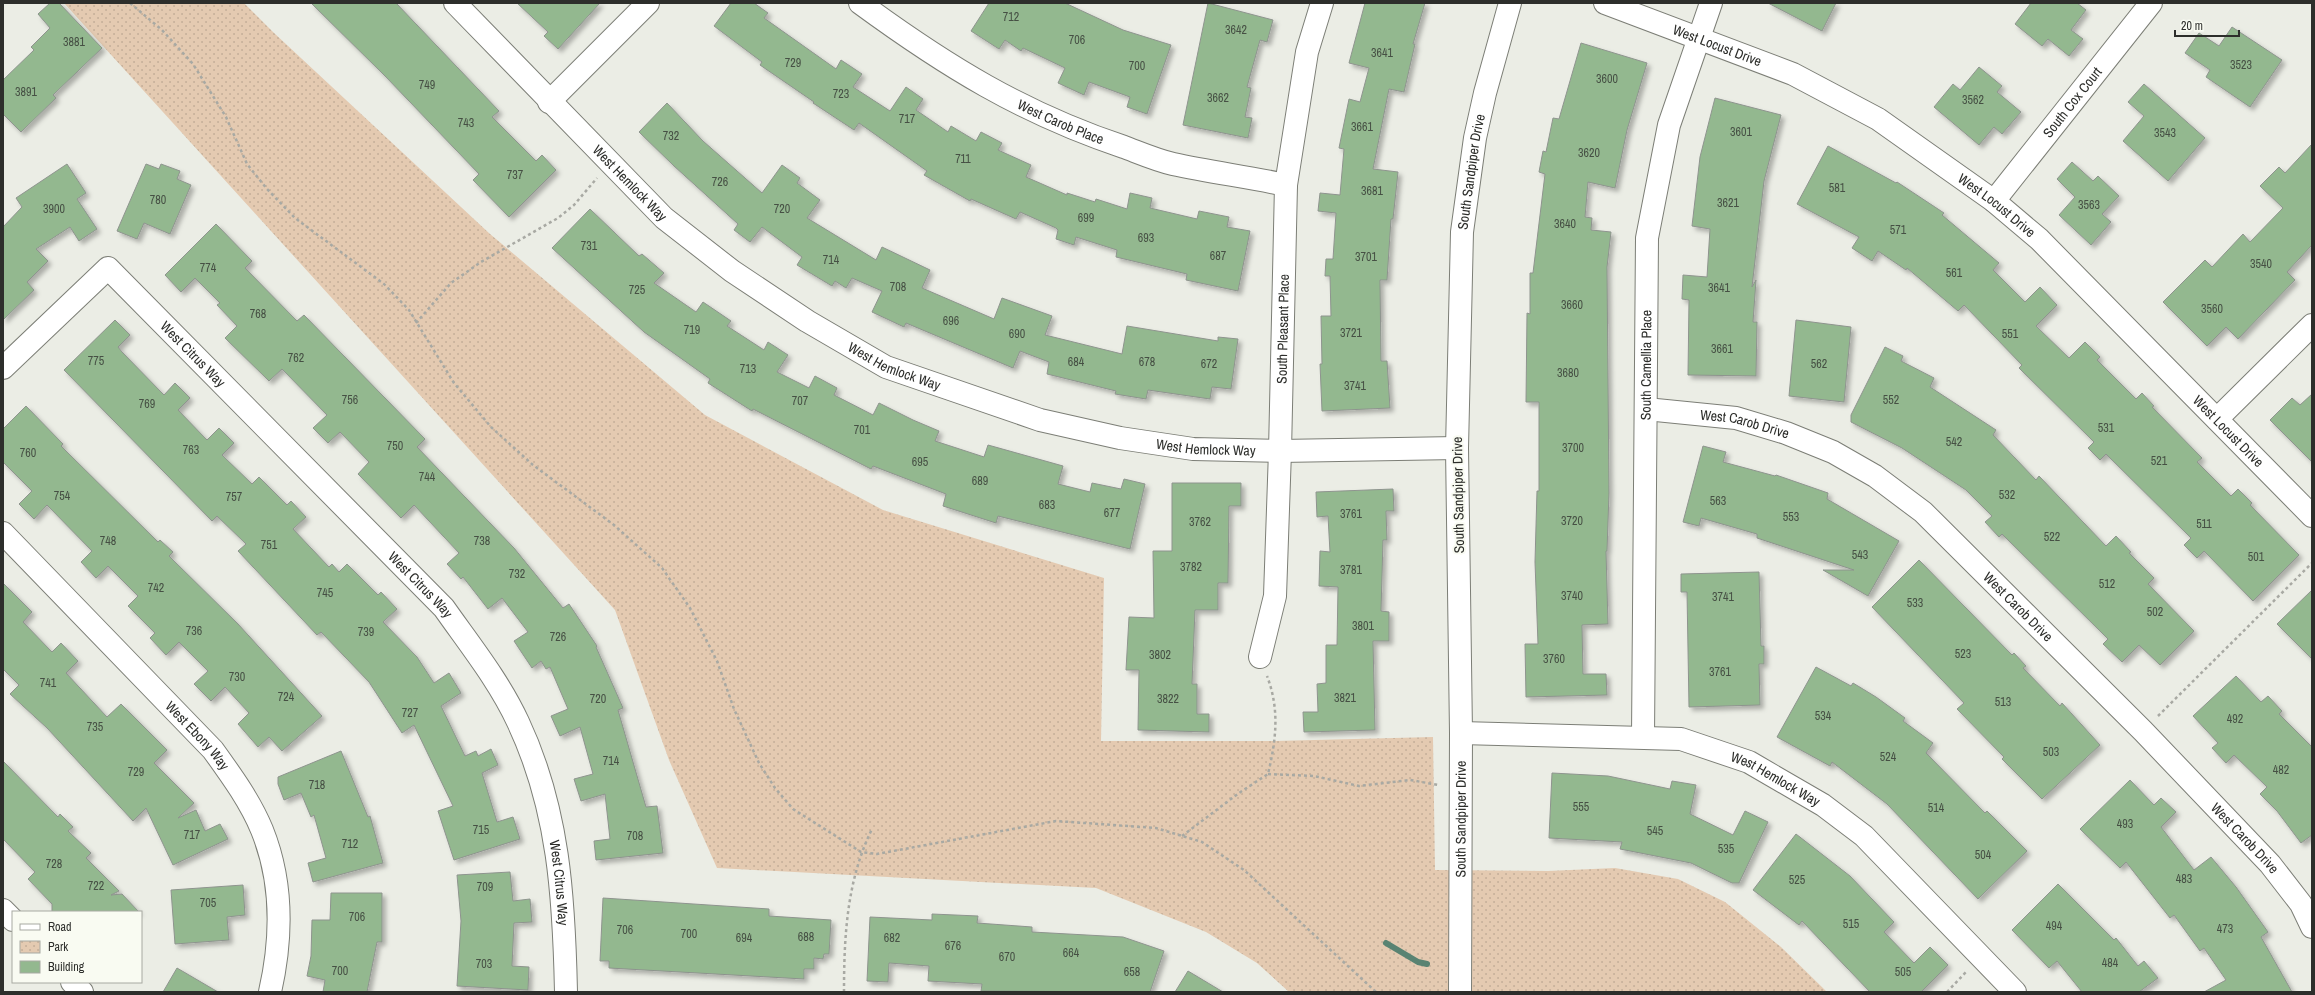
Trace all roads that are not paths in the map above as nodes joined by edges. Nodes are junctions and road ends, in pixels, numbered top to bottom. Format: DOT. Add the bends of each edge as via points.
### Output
graph roads {
  1 [pos="455,3"];
  2 [pos="648,3"];
  3 [pos="860,3"];
  4 [pos="1322,3"];
  5 [pos="1510,3"];
  6 [pos="1605,3"];
  7 [pos="1710,3"];
  8 [pos="2151,3"];
  9 [pos="1699,38"];
  10 [pos="549,102"];
  11 [pos="1286,184"];
  12 [pos="1994,201"];
  13 [pos="2312,324"];
  14 [pos="3,368"];
  15 [pos="1646,410"];
  16 [pos="2217,419"];
  17 [pos="1457,448"];
  18 [pos="1280,452"];
  19 [pos="2312,516"];
  20 [pos="3,534"];
  21 [pos="1260,657"];
  22 [pos="1461,733"];
  23 [pos="1643,737"];
  24 [pos="3,910"];
  25 [pos="12,919"];
  26 [pos="2312,927"];
  27 [pos="73,983"];
  28 [pos="82,992"];
  29 [pos="270,992"];
  30 [pos="566,992"];
  31 [pos="1460,992"];
  32 [pos="2016,992"];
  1 -- 10 [label="street, West Hemlock Way"];
  2 -- 10 [label="street"];
  3 -- 11 [label="street, West Carob Place" via="930,53 985,87 1038,115 1172,163"];
  4 -- 11 [label="street, South Pleasant Place" via="1307,52"];
  5 -- 17 [label="street, South Sandpiper Drive" via="1479,123 1462,232"];
  6 -- 9 [label="street, West Locust Drive"];
  7 -- 9 [label="street, South Camellia Place"];
  8 -- 12 [label="street, South Cox Court"];
  9 -- 12 [label="street, West Locust Drive" via="1793,74 1878,119"];
  9 -- 15 [label="street, South Camellia Place" via="1669,125 1647,238"];
  10 -- 18 [label="street, West Hemlock Way" via="664,218 732,271 807,322 886,368 1040,420 1120,438 1193,449"];
  11 -- 18 [label="street, South Pleasant Place"];
  12 -- 16 [label="street, West Locust Drive" via="2039,239"];
  13 -- 16 [label="street"];
  14 -- 30 [label="street, West Citrus Way" via="108,268 444,608 485,665 518,722 543,784 558,858 564,915"];
  15 -- 23 [label="street, South Camellia Place"];
  15 -- 26 [label="street, West Carob Drive" via="1736,418 1786,433 1833,452 1875,476 1922,512 2143,731 2270,864 2301,904"];
  16 -- 19 [label="street, West Locust Drive"];
  17 -- 18 [label="street, West Hemlock Way"];
  17 -- 22 [label="street, South Sandpiper Drive"];
  18 -- 21 [label="street, South Pleasant Place" via="1275,596"];
  20 -- 29 [label="street, West Ebony Way" via="213,750 240,787 262,830 276,878 277,961"];
  22 -- 23 [label="street, West Hemlock Way"];
  22 -- 31 [label="street, South Sandpiper Drive"];
  23 -- 32 [label="street, West Hemlock Way" via="1681,739 1749,762 1823,805 1864,836"];
  24 -- 25 [label="street"];
  27 -- 28 [label="street"];
}
